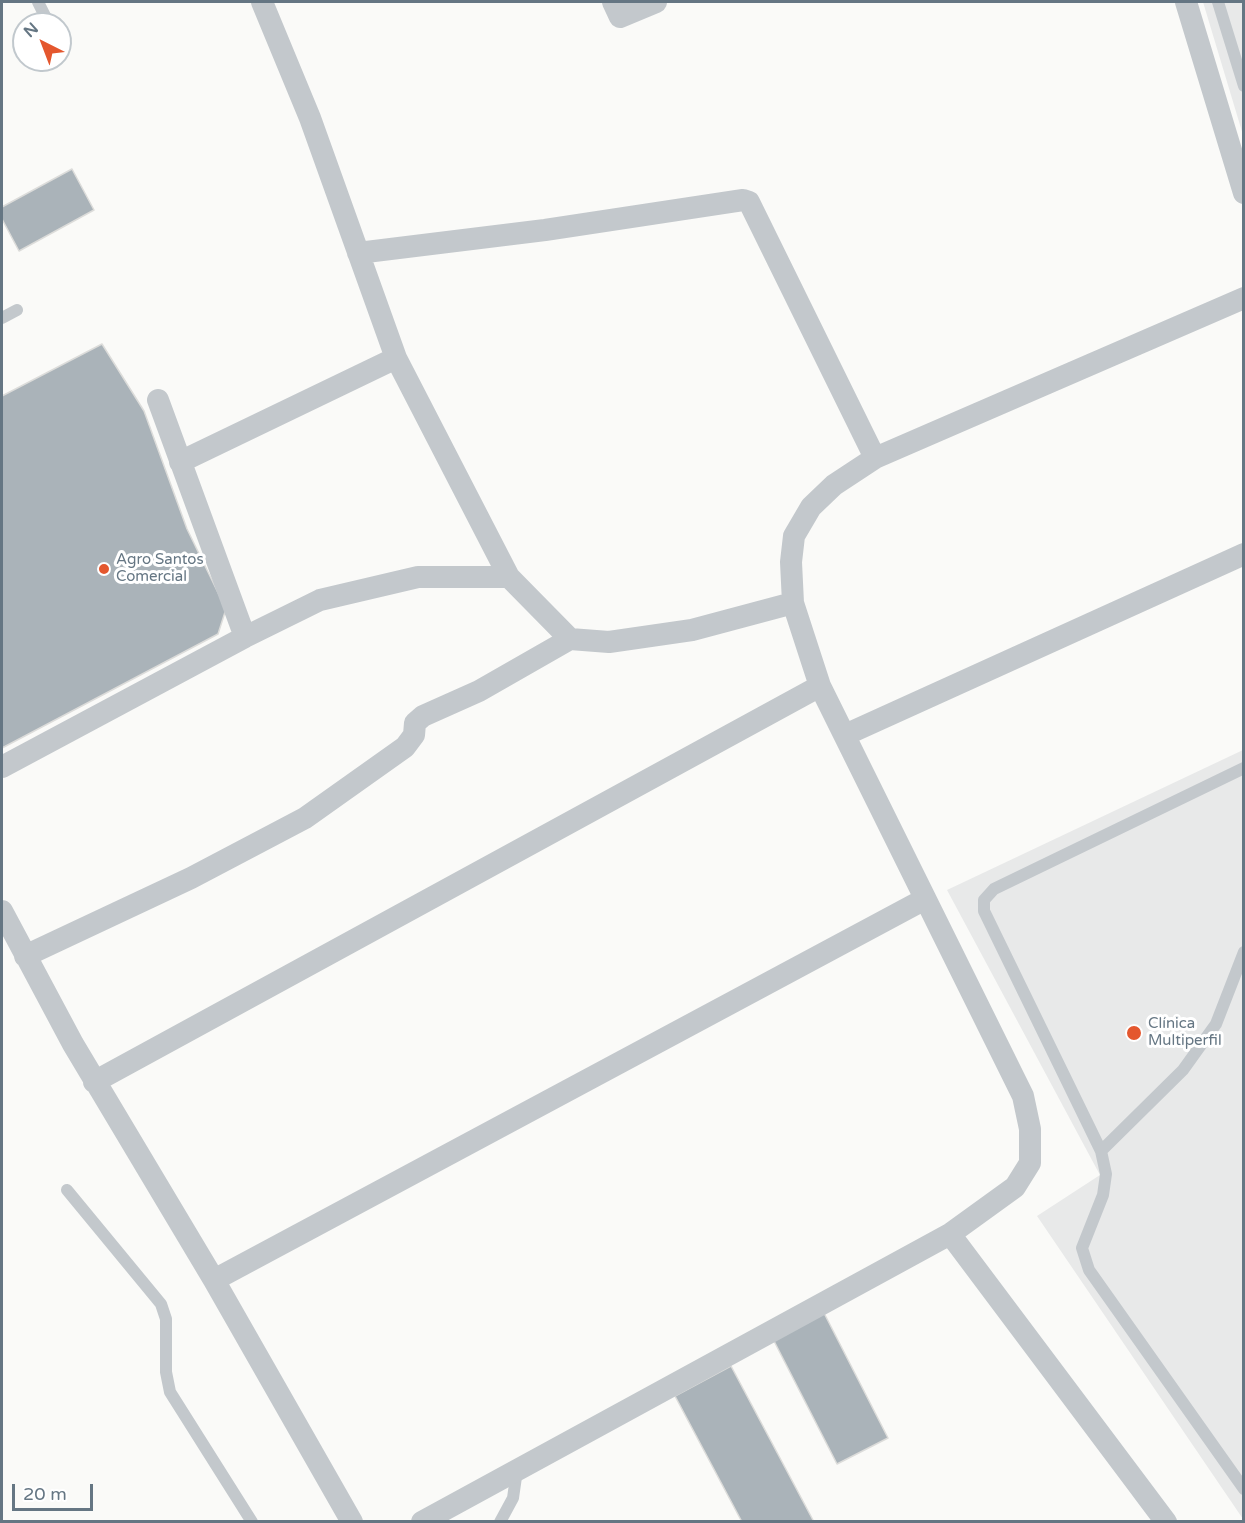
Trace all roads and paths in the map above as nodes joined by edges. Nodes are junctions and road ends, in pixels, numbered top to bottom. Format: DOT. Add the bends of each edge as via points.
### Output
graph roads {
  1 [pos="262,2"];
  2 [pos="613,2"];
  3 [pos="656,2"];
  4 [pos="1186,2"];
  5 [pos="1218,2"];
  6 [pos="1244,86"];
  7 [pos="1244,193"];
  8 [pos="358,253"];
  9 [pos="1244,298"];
  10 [pos="17,310"];
  11 [pos="2,318"];
  12 [pos="396,358"];
  13 [pos="158,400"];
  14 [pos="875,458"];
  15 [pos="180,462"];
  16 [pos="1244,554"];
  17 [pos="509,578"];
  18 [pos="793,603"];
  19 [pos="245,637"];
  20 [pos="570,639"];
  21 [pos="820,686"];
  22 [pos="846,735"];
  23 [pos="2,767"];
  24 [pos="1244,768"];
  25 [pos="924,899"];
  26 [pos="2,911"];
  27 [pos="1244,952"];
  28 [pos="26,956"];
  29 [pos="94,1082"];
  30 [pos="1101,1151"];
  31 [pos="67,1190"];
  32 [pos="950,1234"];
  33 [pos="214,1280"];
  34 [pos="518,1470"];
  35 [pos="1244,1489"];
  36 [pos="252,1521"];
  37 [pos="352,1521"];
  38 [pos="422,1521"];
  39 [pos="500,1521"];
  40 [pos="1166,1521"];
  1 -- 8 [label="street" via="310,118"];
  2 -- 3 [label="street" via="620,17"];
  4 -- 7 [label="street"];
  5 -- 6 [label="lane"];
  8 -- 12 [label="street"];
  8 -- 14 [label="street" via="749,202"];
  9 -- 14 [label="street"];
  10 -- 11 [label="lane"];
  12 -- 15 [label="street"];
  12 -- 17 [label="street"];
  13 -- 15 [label="street"];
  14 -- 18 [label="street" via="819,499 794,536"];
  15 -- 19 [label="street"];
  16 -- 22 [label="street"];
  17 -- 19 [label="street" via="418,578 320,600"];
  17 -- 20 [label="street"];
  18 -- 20 [label="street" via="692,630 609,642"];
  18 -- 21 [label="street"];
  19 -- 23 [label="street"];
  20 -- 28 [label="street" via="479,691 423,716 415,723 414,735 405,747 296,823"];
  21 -- 22 [label="street"];
  21 -- 29 [label="street"];
  22 -- 25 [label="street"];
  24 -- 30 [label="lane" via="994,889 984,900 984,911"];
  25 -- 32 [label="street" via="1023,1096 1030,1129 1030,1163 1015,1187"];
  25 -- 33 [label="street"];
  26 -- 28 [label="street"];
  27 -- 30 [label="lane" via="1216,1024 1184,1070"];
  28 -- 29 [label="street"];
  29 -- 33 [label="street"];
  30 -- 35 [label="lane" via="1106,1174 1103,1195 1082,1248 1089,1270"];
  31 -- 36 [label="lane" via="160,1304 166,1319 170,1392"];
  32 -- 34 [label="street"];
  32 -- 40 [label="street"];
  33 -- 37 [label="street"];
  34 -- 38 [label="street"];
  34 -- 39 [label="lane" via="513,1498"];
}
